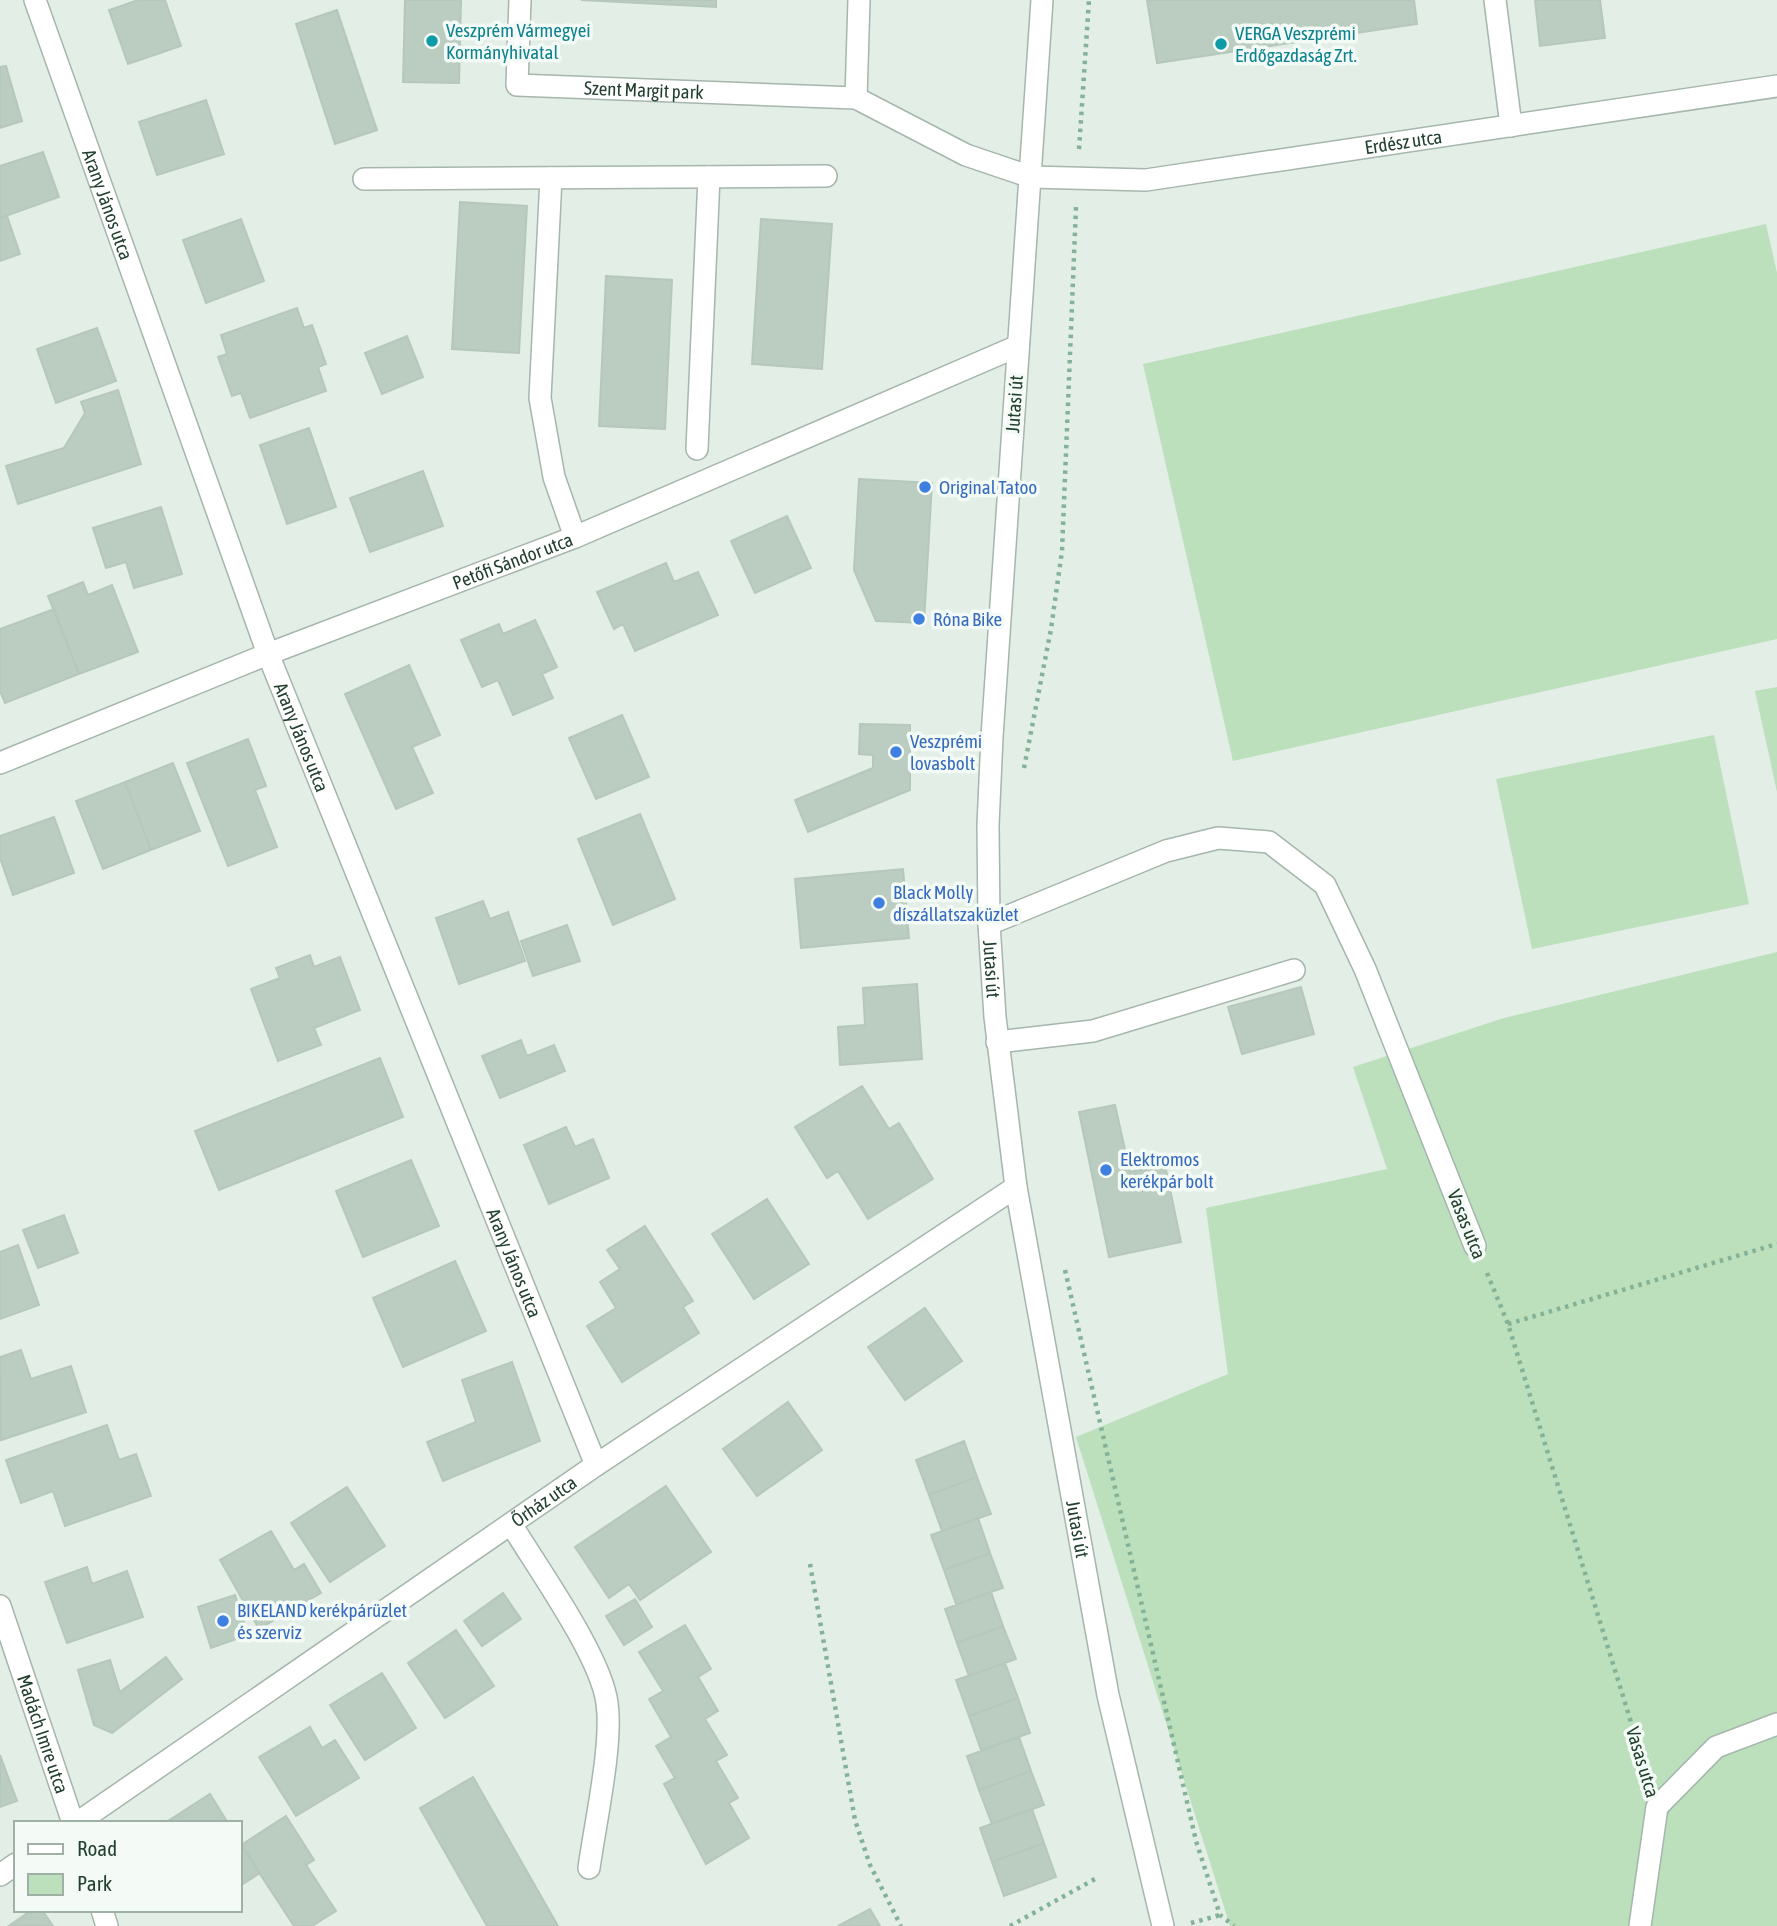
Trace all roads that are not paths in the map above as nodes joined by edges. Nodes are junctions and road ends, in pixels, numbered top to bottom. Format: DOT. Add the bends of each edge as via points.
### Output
graph roads {
  1 [pos="35,0"];
  2 [pos="520,0"];
  3 [pos="859,0"];
  4 [pos="1042,0"];
  5 [pos="1495,0"];
  6 [pos="1777,86"];
  7 [pos="856,98"];
  8 [pos="1511,126"];
  9 [pos="826,176"];
  10 [pos="709,177"];
  11 [pos="1031,177"];
  12 [pos="551,178"];
  13 [pos="364,179"];
  14 [pos="1018,346"];
  15 [pos="697,449"];
  16 [pos="575,537"];
  17 [pos="268,654"];
  18 [pos="0,763"];
  19 [pos="989,924"];
  20 [pos="1294,970"];
  21 [pos="997,1042"];
  22 [pos="1016,1187"];
  23 [pos="1475,1246"];
  24 [pos="596,1465"];
  25 [pos="511,1524"];
  26 [pos="0,1606"];
  27 [pos="1777,1724"];
  28 [pos="74,1821"];
  29 [pos="78,1821"];
  30 [pos="589,1868"];
  31 [pos="1163,1926"];
  32 [pos="1640,1926"];
  1 -- 17 [label="street, Arany János utca"];
  2 -- 7 [label="street, Szent Margit park" via="517,85"];
  3 -- 7 [label="street"];
  4 -- 11 [label="street, Jutasi út"];
  5 -- 8 [label="street"];
  6 -- 8 [label="street, Erdész utca"];
  7 -- 11 [label="street, Szent Margit park" via="966,155"];
  8 -- 11 [label="street, Erdész utca" via="1146,180"];
  9 -- 10 [label="street"];
  10 -- 12 [label="street"];
  10 -- 15 [label="street"];
  11 -- 14 [label="street, Jutasi út"];
  12 -- 13 [label="street"];
  12 -- 16 [label="street" via="540,398 554,477"];
  14 -- 16 [label="street, Petőfi Sándor utca"];
  14 -- 19 [label="street, Jutasi út" via="992,737"];
  16 -- 17 [label="street, Petőfi Sándor utca"];
  17 -- 18 [label="street, Petőfi Sándor utca"];
  17 -- 24 [label="street, Arany János utca"];
  19 -- 21 [label="street, Jutasi út"];
  19 -- 23 [label="street, Vasas utca" via="1166,852 1218,838 1269,842 1325,885 1365,969"];
  20 -- 21 [label="street" via="1093,1031"];
  21 -- 22 [label="street, Jutasi út"];
  22 -- 24 [label="street, Őrház utca"];
  22 -- 31 [label="street, Jutasi út" via="1108,1695"];
  24 -- 25 [label="street, Őrház utca"];
  25 -- 29 [label="street, Őrház utca"];
  25 -- 30 [label="street" via="595,1664 607,1702 607,1736"];
  26 -- 28 [label="street, Madách Imre utca"];
  27 -- 32 [label="street, Vasas utca" via="1716,1747 1657,1807"];
}
